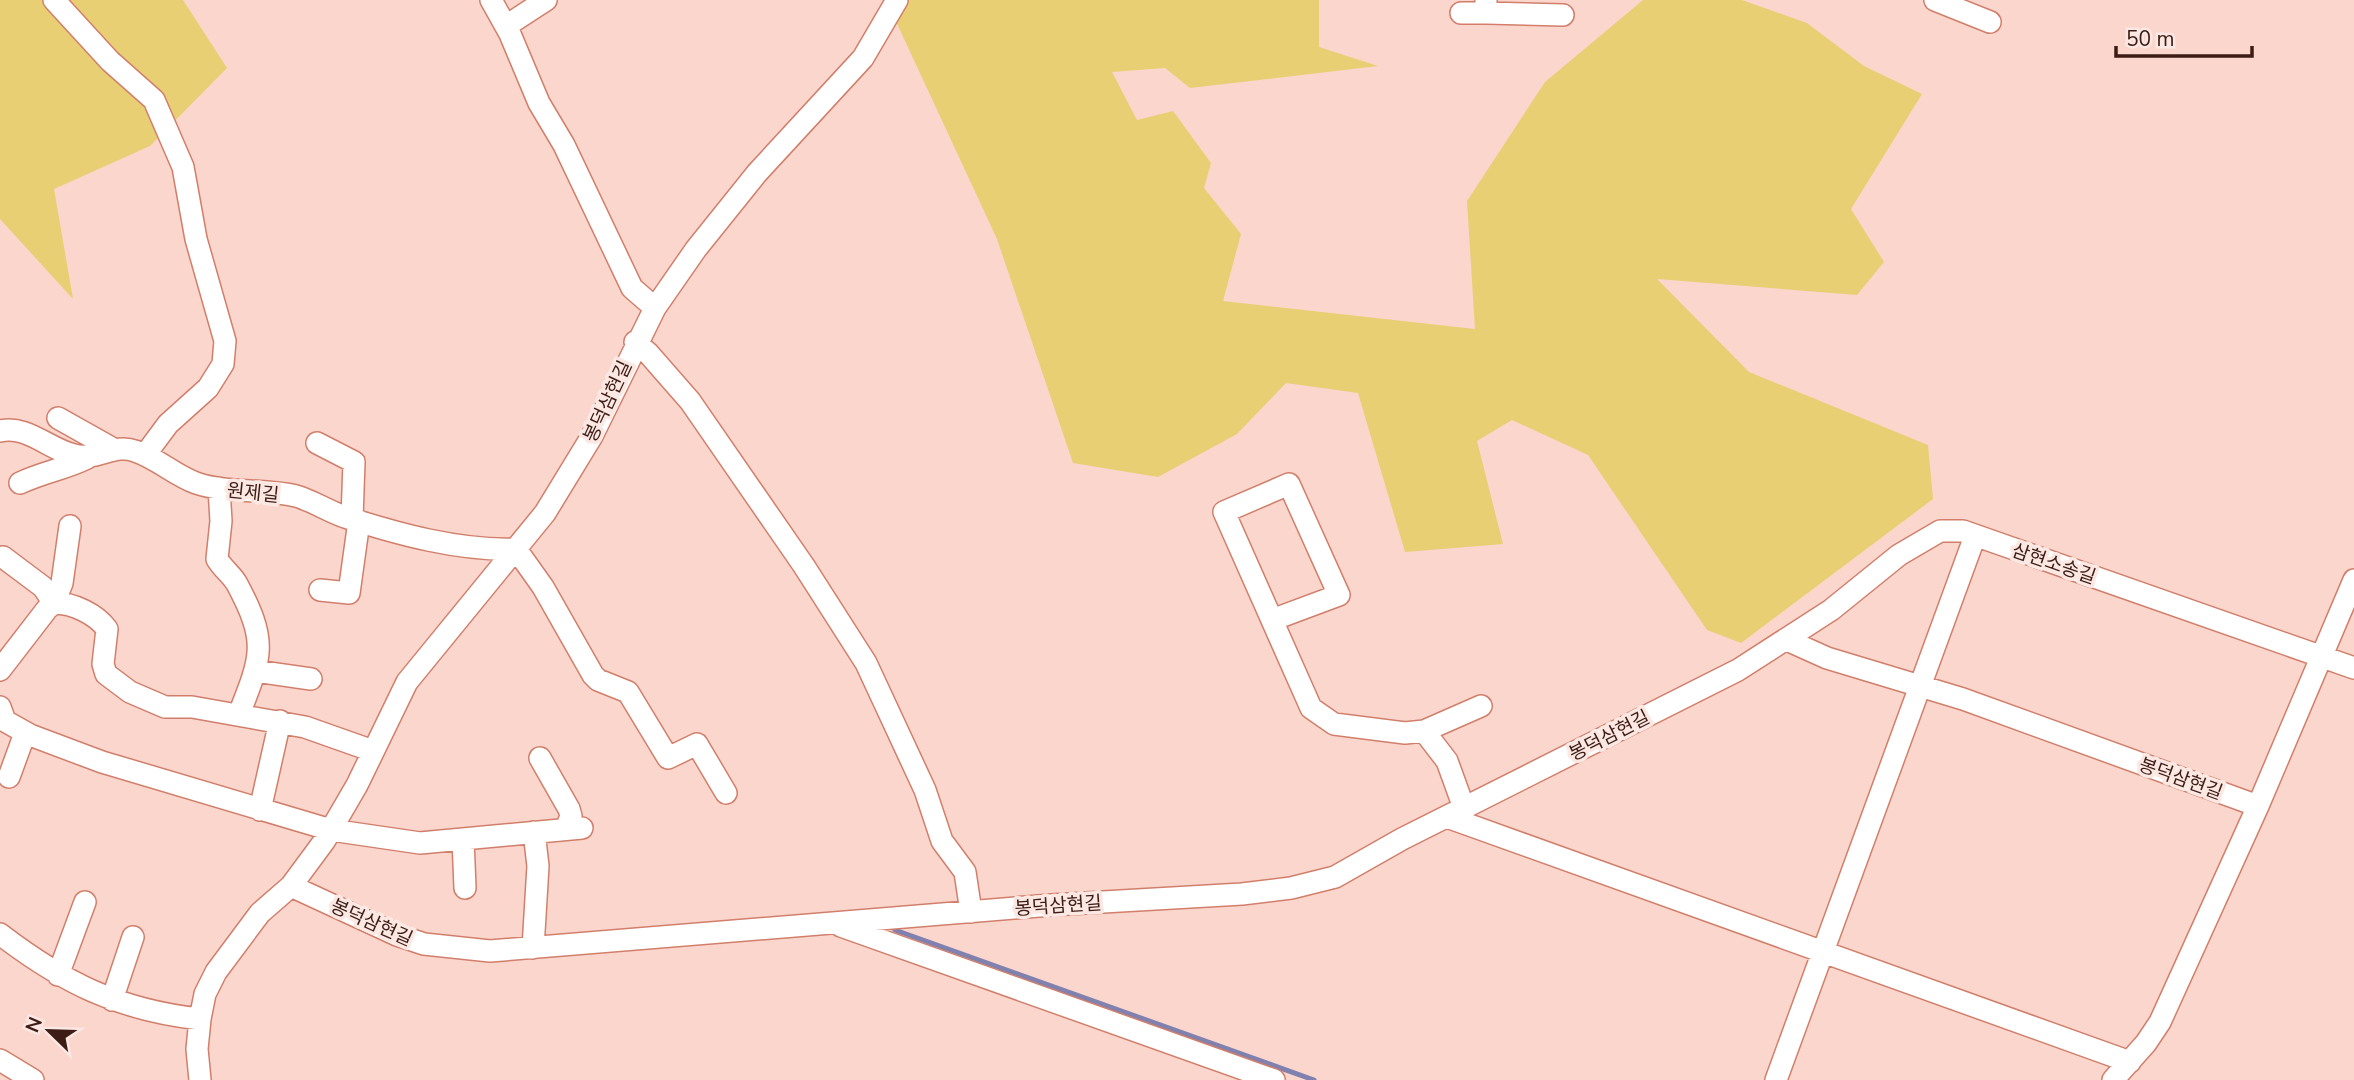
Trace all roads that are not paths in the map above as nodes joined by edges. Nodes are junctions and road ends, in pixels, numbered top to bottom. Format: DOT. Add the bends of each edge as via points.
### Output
graph roads {
  1 [pos="54,0"];
  2 [pos="491,0"];
  3 [pos="546,0"];
  4 [pos="897,0"];
  5 [pos="1935,0"];
  6 [pos="1486,6"];
  7 [pos="1461,13"];
  8 [pos="1563,15"];
  9 [pos="1990,22"];
  10 [pos="506,26"];
  11 [pos="655,308"];
  12 [pos="635,342"];
  13 [pos="58,418"];
  14 [pos="0,431"];
  15 [pos="317,443"];
  16 [pos="115,450"];
  17 [pos="145,455"];
  18 [pos="88,458"];
  19 [pos="20,483"];
  20 [pos="219,488"];
  21 [pos="356,520"];
  22 [pos="69,526"];
  23 [pos="1975,536"];
  24 [pos="516,549"];
  25 [pos="3,557"];
  26 [pos="2354,580"];
  27 [pos="320,590"];
  28 [pos="54,603"];
  29 [pos="1272,620"];
  30 [pos="1783,643"];
  31 [pos="2321,656"];
  32 [pos="2354,668"];
  33 [pos="0,670"];
  34 [pos="255,671"];
  35 [pos="311,679"];
  36 [pos="1921,685"];
  37 [pos="1481,706"];
  38 [pos="0,707"];
  39 [pos="239,714"];
  40 [pos="280,721"];
  41 [pos="1424,731"];
  42 [pos="25,733"];
  43 [pos="373,751"];
  44 [pos="540,758"];
  45 [pos="9,777"];
  46 [pos="726,793"];
  47 [pos="2258,806"];
  48 [pos="260,810"];
  49 [pos="1455,812"];
  50 [pos="331,830"];
  51 [pos="534,832"];
  52 [pos="463,839"];
  53 [pos="291,886"];
  54 [pos="465,888"];
  55 [pos="85,902"];
  56 [pos="971,912"];
  57 [pos="835,924"];
  58 [pos="0,934"];
  59 [pos="133,937"];
  60 [pos="533,948"];
  61 [pos="1823,951"];
  62 [pos="58,975"];
  63 [pos="113,1000"];
  64 [pos="200,1019"];
  65 [pos="0,1059"];
  66 [pos="2130,1062"];
  67 [pos="33,1080"];
  68 [pos="200,1080"];
  69 [pos="1274,1080"];
  70 [pos="1776,1080"];
  71 [pos="2113,1080"];
  1 -- 17 [label="street" via="110,61 154,100 183,167 196,239 225,341 223,364 208,388 168,424"];
  2 -- 10 [label="street"];
  3 -- 10 [label="street"];
  4 -- 11 [label="street, 봉덕삼현길" via="863,58 757,173"];
  5 -- 9 [label="street"];
  6 -- 7 [label="street"];
  6 -- 8 [label="street"];
  10 -- 11 [label="street" via="539,103 632,288"];
  11 -- 12 [label="street, 봉덕삼현길"];
  12 -- 24 [label="street, 봉덕삼현길" via="573,470"];
  12 -- 56 [label="street" via="690,401 866,663 925,790 942,841 965,872"];
  13 -- 16 [label="street"];
  14 -- 18 [label="street" via="19,430"];
  15 -- 21 [label="street" via="354,462"];
  16 -- 17 [label="street, 원제길"];
  16 -- 18 [label="street, 원제길"];
  17 -- 20 [label="street, 원제길" via="174,474"];
  18 -- 19 [label="street, 원제길"];
  20 -- 21 [label="street, 원제길" via="298,497"];
  20 -- 34 [label="street" via="217,559 236,581 256,625 260,652"];
  21 -- 24 [label="street, 원제길" via="459,545"];
  21 -- 27 [label="street" via="349,593"];
  22 -- 28 [label="street" via="62,583"];
  23 -- 30 [label="street, 삼현소송길" via="1940,531 1899,555"];
  23 -- 31 [label="street, 삼현소송길"];
  23 -- 36 [label="street"];
  24 -- 43 [label="street, 봉덕삼현길" via="407,682"];
  24 -- 46 [label="street" via="598,681 628,692 668,758 697,744"];
  25 -- 28 [label="street" via="43,587"];
  26 -- 31 [label="street"];
  28 -- 33 [label="street"];
  28 -- 39 [label="street" via="101,620 107,629 103,664 115,684 165,707"];
  29 -- 29 [label="street" via="1224,512 1289,484 1339,595"];
  29 -- 41 [label="street" via="1311,708 1334,724"];
  30 -- 36 [label="street, 봉덕삼현길"];
  30 -- 49 [label="street, 봉덕삼현길"];
  31 -- 32 [label="street, 삼현소송길"];
  31 -- 47 [label="street"];
  34 -- 35 [label="street"];
  34 -- 39 [label="street"];
  36 -- 47 [label="street, 봉덕삼현길"];
  36 -- 61 [label="street"];
  37 -- 41 [label="street"];
  38 -- 42 [label="street" via="5,721"];
  39 -- 40 [label="street"];
  40 -- 43 [label="street" via="338,736"];
  40 -- 48 [label="street"];
  41 -- 49 [label="street" via="1447,761"];
  42 -- 45 [label="street"];
  42 -- 48 [label="street"];
  43 -- 50 [label="street, 봉덕삼현길"];
  44 -- 51 [label="street" via="569,809 574,829"];
  47 -- 66 [label="street" via="2160,1022"];
  48 -- 50 [label="street"];
  49 -- 56 [label="street, 봉덕삼현길" via="1335,877 1291,888"];
  49 -- 61 [label="street"];
  50 -- 52 [label="street" via="395,842"];
  50 -- 53 [label="street, 봉덕삼현길"];
  51 -- 52 [label="street"];
  51 -- 60 [label="street" via="538,866"];
  52 -- 54 [label="street"];
  53 -- 60 [label="street, 봉덕삼현길" via="424,944 490,951"];
  53 -- 64 [label="street, 봉덕삼현길" via="260,913 216,972"];
  55 -- 62 [label="street"];
  56 -- 57 [label="street, 봉덕삼현길"];
  57 -- 60 [label="street, 봉덕삼현길"];
  57 -- 69 [label="street"];
  58 -- 62 [label="street"];
  59 -- 63 [label="street"];
  61 -- 66 [label="street"];
  61 -- 70 [label="street"];
  62 -- 63 [label="street"];
  63 -- 64 [label="street" via="160,1014"];
  64 -- 68 [label="street, 봉덕삼현길"];
  65 -- 67 [label="street"];
  66 -- 71 [label="street"];
}
